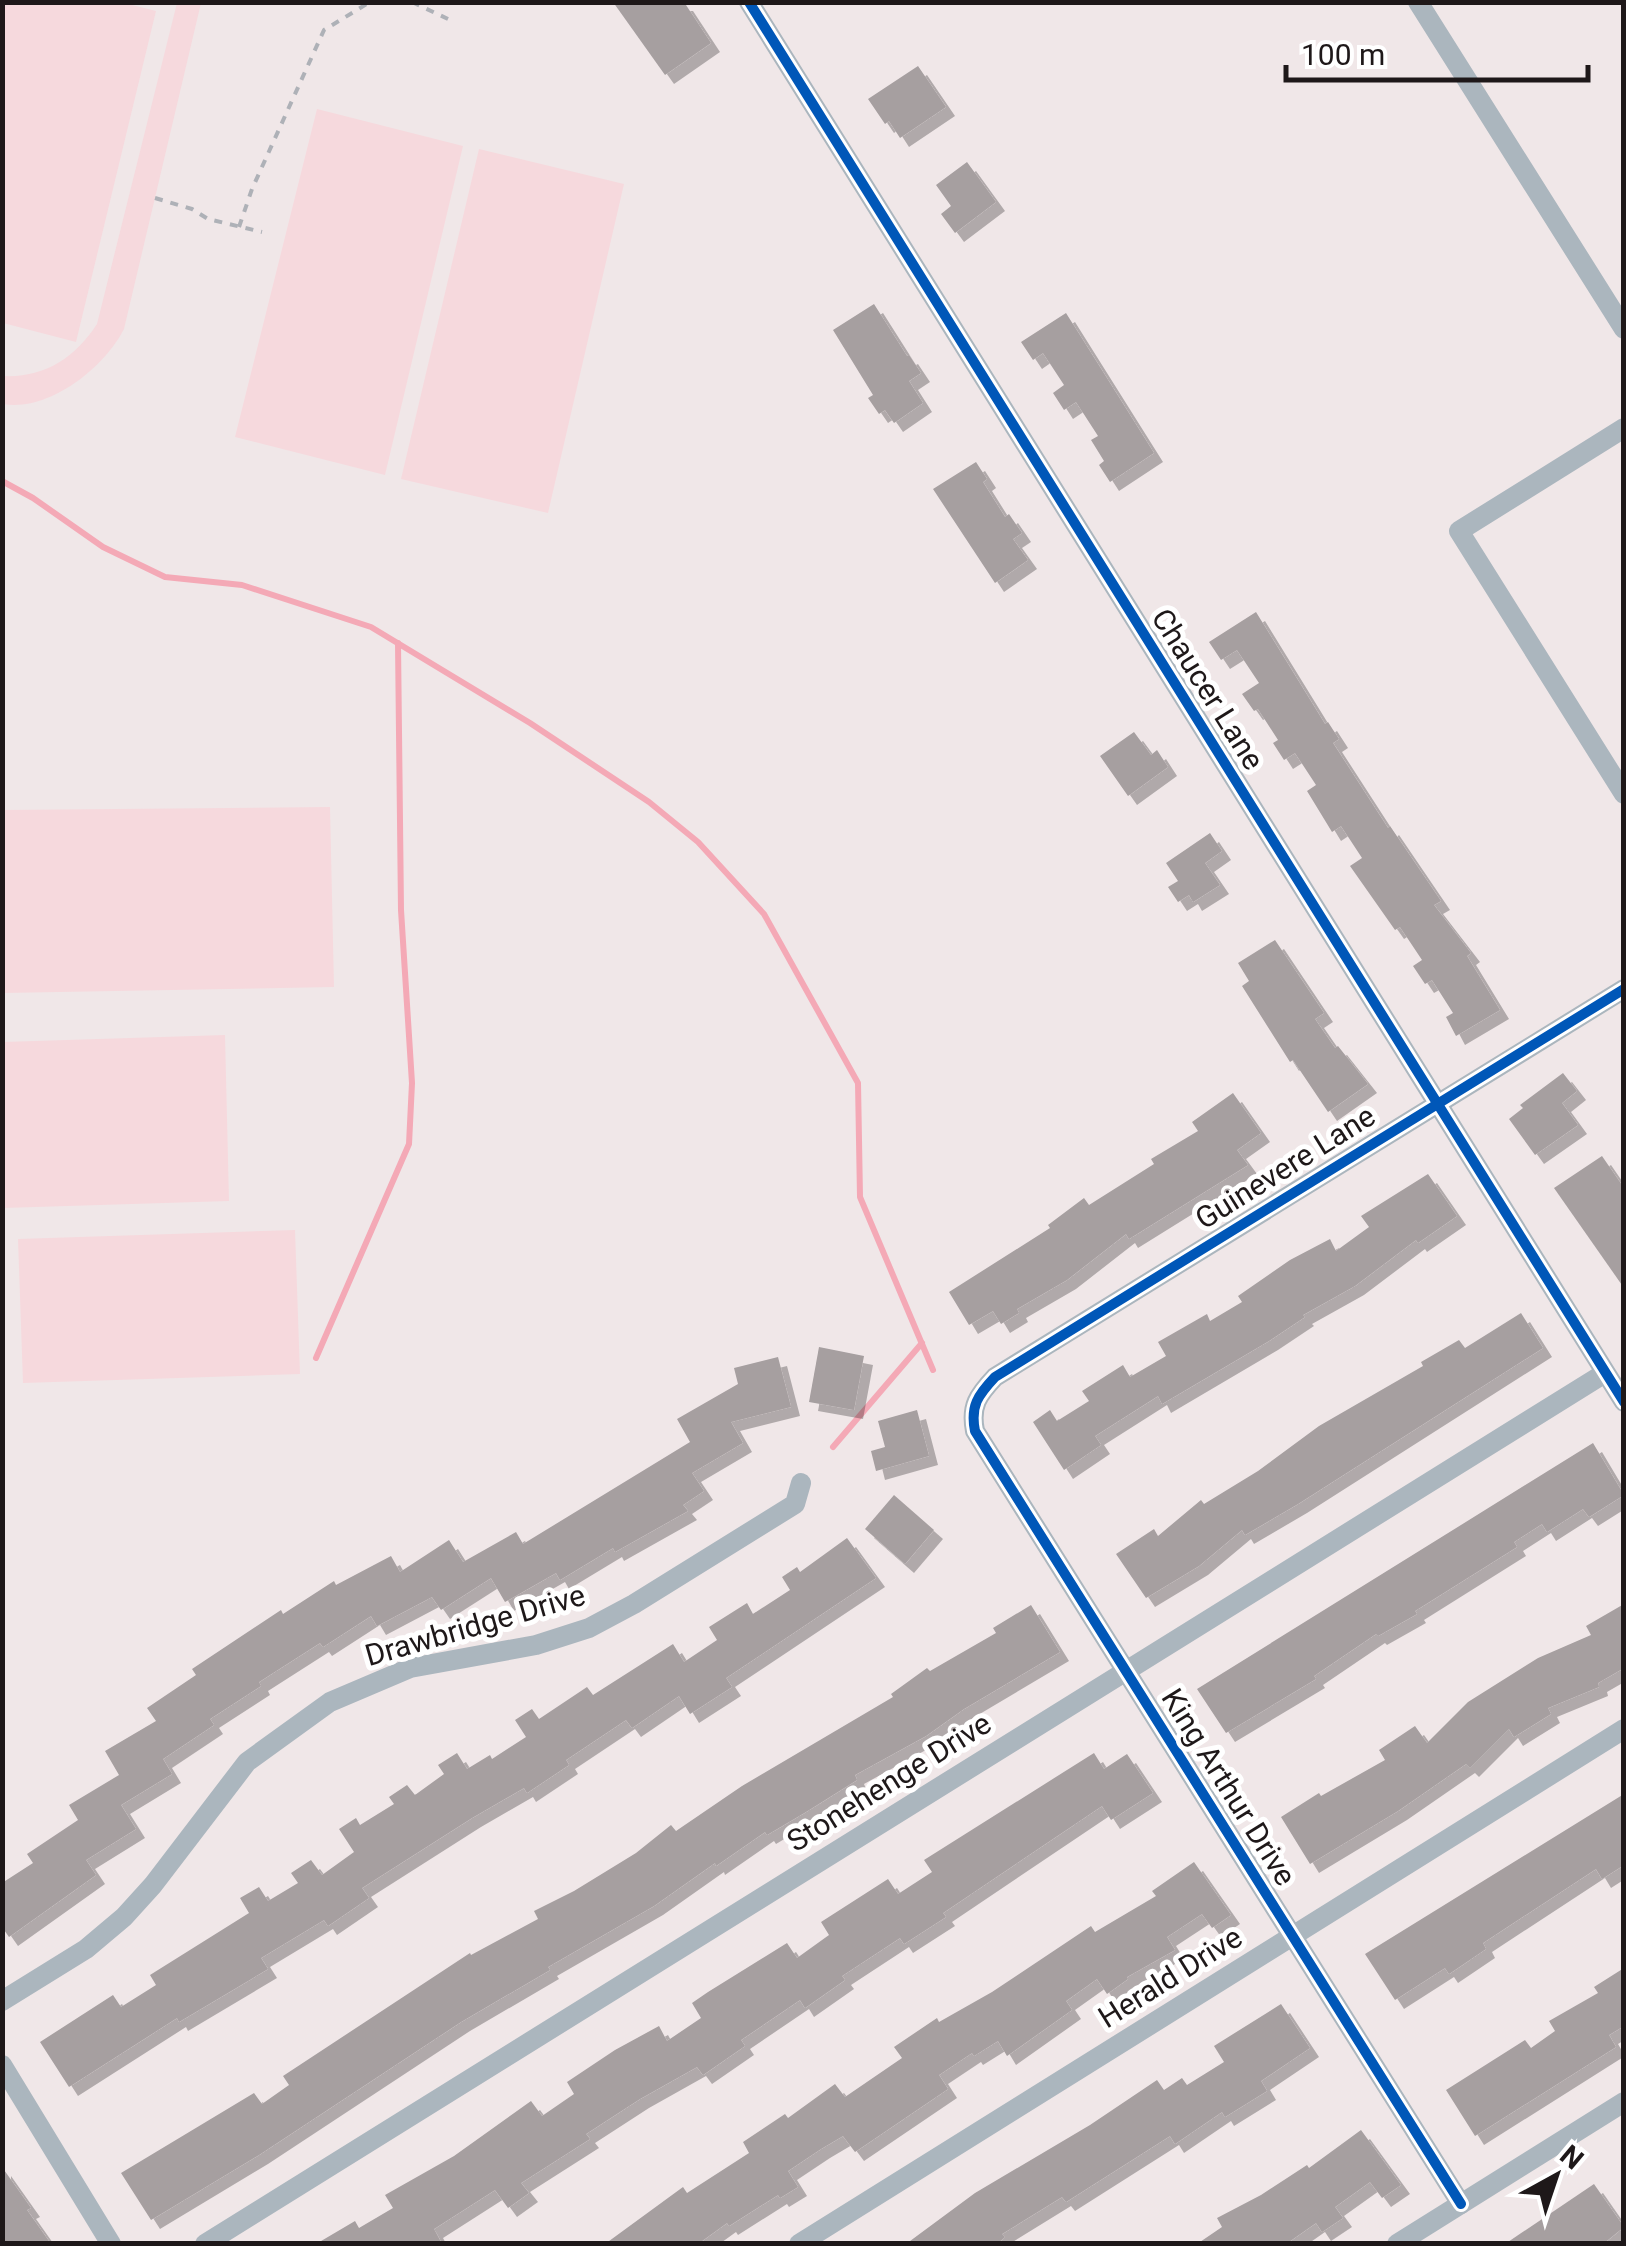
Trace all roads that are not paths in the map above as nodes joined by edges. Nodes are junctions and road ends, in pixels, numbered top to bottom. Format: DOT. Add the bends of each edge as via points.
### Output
graph roads {
  1 [pos="749,2"];
  2 [pos="1418,2"];
  3 [pos="1624,330"];
  4 [pos="1624,428"];
  5 [pos="1623,791"];
  6 [pos="1624,989"];
  7 [pos="1436,1102"];
  8 [pos="1605,1373"];
  9 [pos="979,1394"];
  10 [pos="1624,1402"];
  11 [pos="801,1483"];
  12 [pos="1127,1669"];
  13 [pos="1624,1729"];
  14 [pos="1292,1936"];
  15 [pos="2,2001"];
  16 [pos="2,2066"];
  17 [pos="1624,2102"];
  18 [pos="1461,2204"];
  19 [pos="111,2244"];
  20 [pos="205,2244"];
  21 [pos="799,2244"];
  22 [pos="1397,2244"];
  1 -- 7 [label="street, Chaucer Lane"];
  2 -- 3 [label="street"];
  4 -- 5 [label="street" via="1459,531"];
  6 -- 7 [label="street, Guinevere Lane"];
  7 -- 8 [label="street, Chaucer Lane"];
  7 -- 9 [label="street, Guinevere Lane" via="995,1377"];
  8 -- 10 [label="street, Chaucer Lane"];
  8 -- 12 [label="street, Stonehenge Drive"];
  9 -- 12 [label="street, King Arthur Drive" via="972,1412 975,1431"];
  11 -- 15 [label="street, Drawbridge Drive" via="795,1504 589,1628 536,1645 410,1668 317,1710 247,1762 124,1917"];
  12 -- 14 [label="street, King Arthur Drive"];
  12 -- 20 [label="street, Stonehenge Drive"];
  13 -- 14 [label="street, Herald Drive"];
  14 -- 18 [label="street, King Arthur Drive"];
  14 -- 21 [label="street, Herald Drive"];
  16 -- 19 [label="street"];
  17 -- 18 [label="street"];
  18 -- 22 [label="street"];
}
